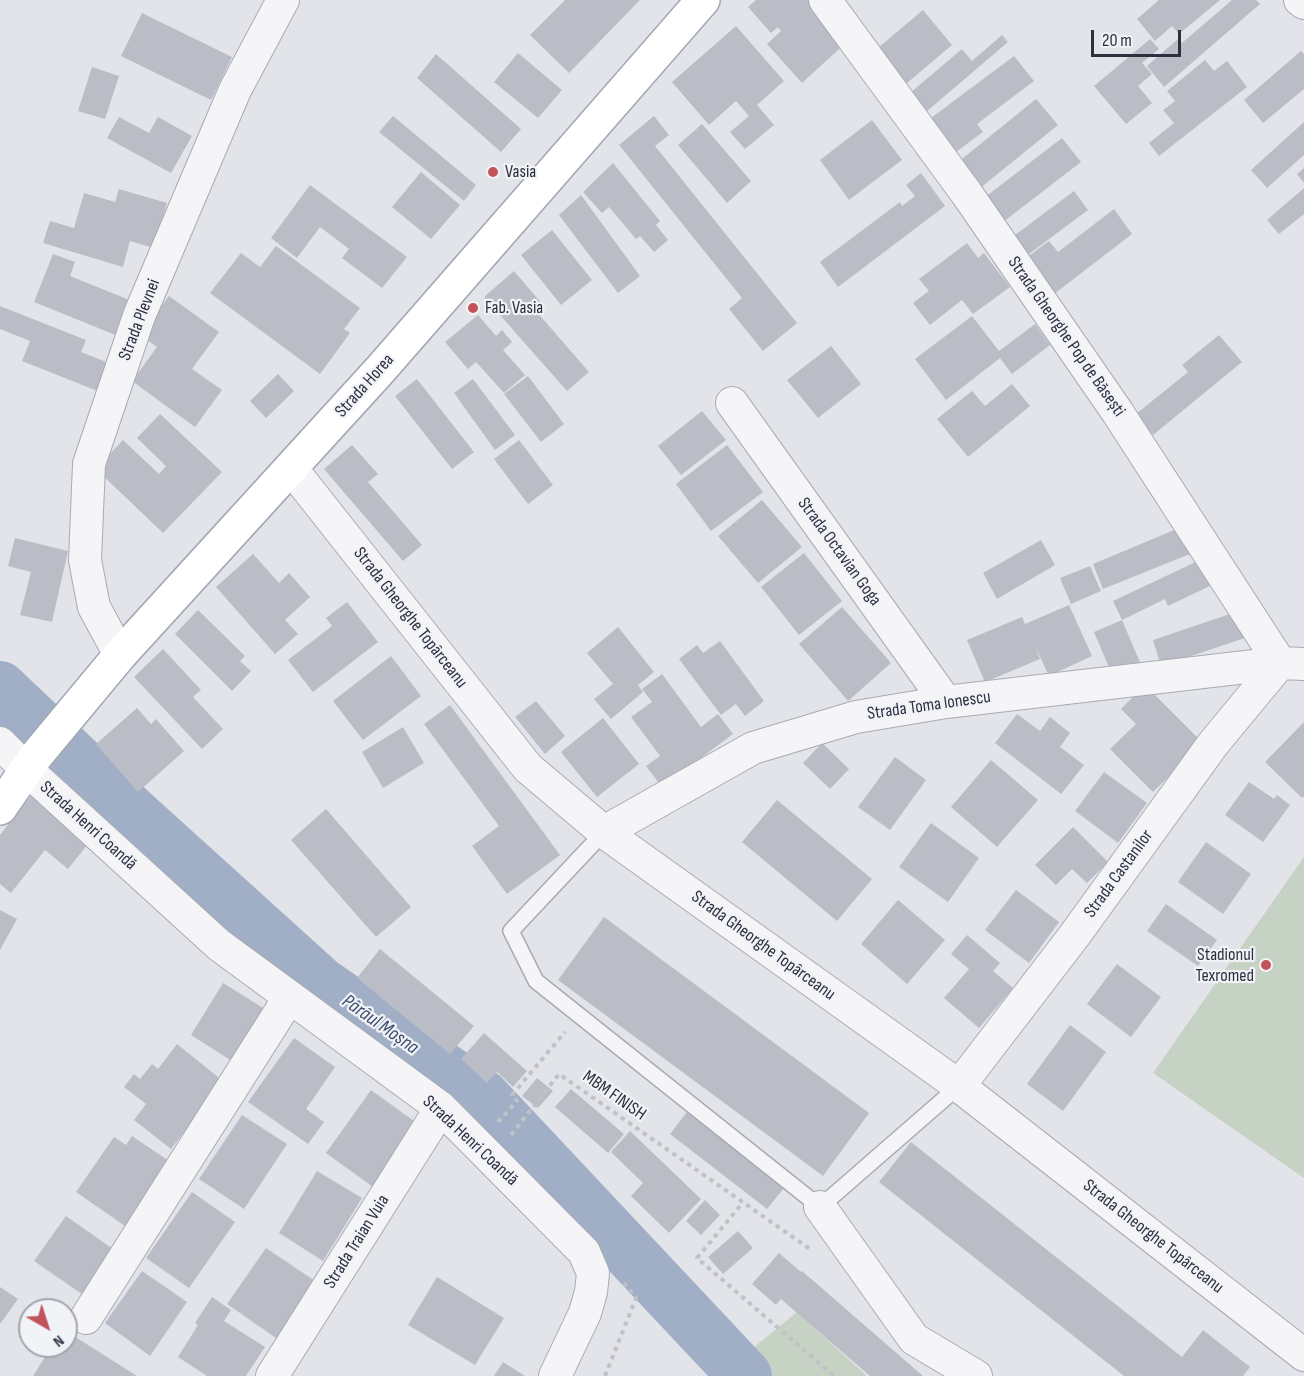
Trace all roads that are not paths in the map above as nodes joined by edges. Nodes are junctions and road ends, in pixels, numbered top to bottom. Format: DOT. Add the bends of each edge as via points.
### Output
graph roads {
  1 [pos="283,0"];
  2 [pos="703,0"];
  3 [pos="825,0"];
  4 [pos="732,403"];
  5 [pos="291,468"];
  6 [pos="120,655"];
  7 [pos="1292,663"];
  8 [pos="946,702"];
  9 [pos="0,743"];
  10 [pos="31,763"];
  11 [pos="0,808"];
  12 [pos="604,832"];
  13 [pos="289,998"];
  14 [pos="959,1086"];
  15 [pos="441,1108"];
  16 [pos="820,1208"];
  17 [pos="86,1318"];
  18 [pos="1304,1355"];
  19 [pos="272,1376"];
  20 [pos="555,1376"];
  21 [pos="976,1376"];
  1 -- 6 [label="street, Strada Plevnei" via="235,90 139,316 89,464 84,560 94,608"];
  2 -- 5 [label="main road, Strada Horea"];
  3 -- 7 [label="street, Strada Gheorghe Pop de Băsești" via="967,194"];
  4 -- 8 [label="street, Strada Octavian Goga"];
  5 -- 6 [label="main road, Strada Horea"];
  5 -- 12 [label="street, Strada Gheorghe Topârceanu" via="528,768"];
  6 -- 10 [label="main road, Strada Horea"];
  7 -- 8 [label="street, Strada Toma Ionescu"];
  7 -- 14 [label="street, Strada Castanilor" via="1213,744"];
  8 -- 12 [label="street, Strada Toma Ionescu" via="856,717 753,748"];
  9 -- 10 [label="street, Strada Henri Coandă"];
  10 -- 11 [label="main road, Strada Horea"];
  10 -- 13 [label="street, Strada Henri Coandă" via="219,945"];
  12 -- 14 [label="street, Strada Gheorghe Topârceanu"];
  12 -- 16 [label="lane" via="511,931 536,981"];
  13 -- 15 [label="street, Strada Henri Coandă"];
  13 -- 17 [label="street"];
  14 -- 16 [label="lane"];
  14 -- 18 [label="street, Strada Gheorghe Topârceanu"];
  15 -- 19 [label="street, Strada Traian Vuia"];
  15 -- 20 [label="street, Strada Henri Coandă" via="584,1252 593,1273 585,1312"];
  16 -- 21 [label="street" via="914,1339"];
}
